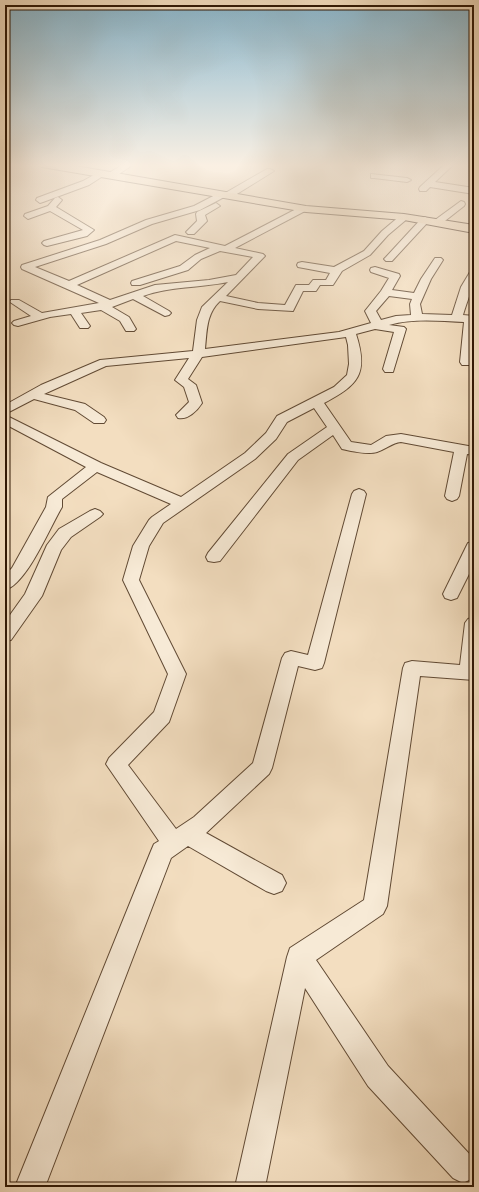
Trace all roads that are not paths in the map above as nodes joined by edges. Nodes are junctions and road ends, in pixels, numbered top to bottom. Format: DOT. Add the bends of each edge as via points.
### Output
graph roads {
  1 [pos="71,220"];
  2 [pos="157,220"];
  3 [pos="202,220"];
  4 [pos="280,220"];
  5 [pos="401,220"];
  6 [pos="425,220"];
  7 [pos="441,220"];
  8 [pos="438,222"];
  9 [pos="474,229"];
  10 [pos="191,232"];
  11 [pos="47,243"];
  12 [pos="222,248"];
  13 [pos="389,259"];
  14 [pos="438,260"];
  15 [pos="302,265"];
  16 [pos="375,270"];
  17 [pos="337,271"];
  18 [pos="474,274"];
  19 [pos="239,277"];
  20 [pos="69,285"];
  21 [pos="124,287"];
  22 [pos="109,292"];
  23 [pos="386,292"];
  24 [pos="134,295"];
  25 [pos="94,296"];
  26 [pos="218,297"];
  27 [pos="418,298"];
  28 [pos="15,302"];
  29 [pos="106,305"];
  30 [pos="74,311"];
  31 [pos="165,313"];
  32 [pos="42,316"];
  33 [pos="417,318"];
  34 [pos="457,318"];
  35 [pos="472,319"];
  36 [pos="18,322"];
  37 [pos="84,326"];
  38 [pos="374,326"];
  39 [pos="130,329"];
  40 [pos="350,332"];
  41 [pos="198,354"];
  42 [pos="466,362"];
  43 [pos="390,369"];
  44 [pos="33,395"];
  45 [pos="316,401"];
  46 [pos="5,410"];
  47 [pos="183,415"];
  48 [pos="5,419"];
  49 [pos="99,420"];
  50 [pos="334,428"];
  51 [pos="468,450"];
  52 [pos="96,466"];
  53 [pos="359,494"];
  54 [pos="452,496"];
  55 [pos="182,503"];
  56 [pos="96,514"];
  57 [pos="474,547"];
  58 [pos="214,557"];
  59 [pos="5,584"];
  60 [pos="451,594"];
  61 [pos="474,623"];
  62 [pos="5,634"];
  63 [pos="471,673"];
  64 [pos="180,839"];
  65 [pos="274,883"];
  66 [pos="299,957"];
  67 [pos="463,1168"];
  68 [pos="30,1187"];
  69 [pos="250,1187"];
  1 -- 11 [label="street" via="89,230 84,234"];
  2 -- 20 [label="street" via="103,242 26,267"];
  3 -- 10 [label="street"];
  4 -- 12 [label="street"];
  5 -- 17 [label="street" via="367,253"];
  6 -- 8 [label="main road"];
  6 -- 13 [label="street"];
  7 -- 8 [label="street"];
  8 -- 9 [label="main road"];
  12 -- 19 [label="street" via="260,256"];
  12 -- 20 [label="street" via="175,238"];
  12 -- 21 [label="street" via="198,258 184,268"];
  14 -- 27 [label="street" via="426,278"];
  15 -- 17 [label="street"];
  16 -- 23 [label="street" via="395,276"];
  17 -- 26 [label="street" via="329,283 317,282 312,289 300,287 288,308 258,306"];
  18 -- 34 [label="street" via="466,287"];
  19 -- 24 [label="street" via="209,283 155,288"];
  19 -- 26 [label="street"];
  20 -- 25 [label="street"];
  22 -- 25 [label="street"];
  23 -- 27 [label="street"];
  23 -- 38 [label="street" via="370,311"];
  24 -- 29 [label="street"];
  24 -- 31 [label="street"];
  25 -- 29 [label="street"];
  26 -- 41 [label="street" via="206,307"];
  27 -- 33 [label="street" via="415,304"];
  28 -- 32 [label="street"];
  29 -- 30 [label="street"];
  29 -- 39 [label="street" via="125,319"];
  30 -- 32 [label="street"];
  30 -- 37 [label="street"];
  32 -- 36 [label="street"];
  33 -- 34 [label="street"];
  33 -- 38 [label="street" via="396,319"];
  34 -- 35 [label="street"];
  35 -- 42 [label="street"];
  38 -- 40 [label="street"];
  38 -- 43 [label="street" via="400,329"];
  40 -- 41 [label="street"];
  40 -- 45 [label="street" via="354,345 353,376 338,390"];
  41 -- 44 [label="street" via="104,363"];
  41 -- 47 [label="street" via="180,380 190,385 196,403"];
  44 -- 46 [label="street"];
  44 -- 49 [label="street" via="80,407"];
  45 -- 50 [label="street"];
  45 -- 55 [label="street" via="282,420 250,456"];
  48 -- 52 [label="street"];
  50 -- 51 [label="street" via="347,446 373,449 391,439 401,438"];
  50 -- 58 [label="street" via="293,457"];
  51 -- 54 [label="street"];
  52 -- 55 [label="street"];
  52 -- 59 [label="street" via="55,496 54,507 18,572"];
  53 -- 64 [label="street" via="315,663 291,658 262,768 202,824"];
  55 -- 64 [label="street" via="158,520 149,533 141,546 131,580 177,674 162,716 116,764"];
  56 -- 62 [label="street" via="65,533 53,548 33,596"];
  57 -- 60 [label="street"];
  61 -- 63 [label="street"];
  63 -- 66 [label="street" via="412,668 375,906"];
  64 -- 65 [label="street"];
  64 -- 68 [label="street" via="162,851"];
  66 -- 67 [label="street" via="378,1076"];
  66 -- 69 [label="street"];
}
